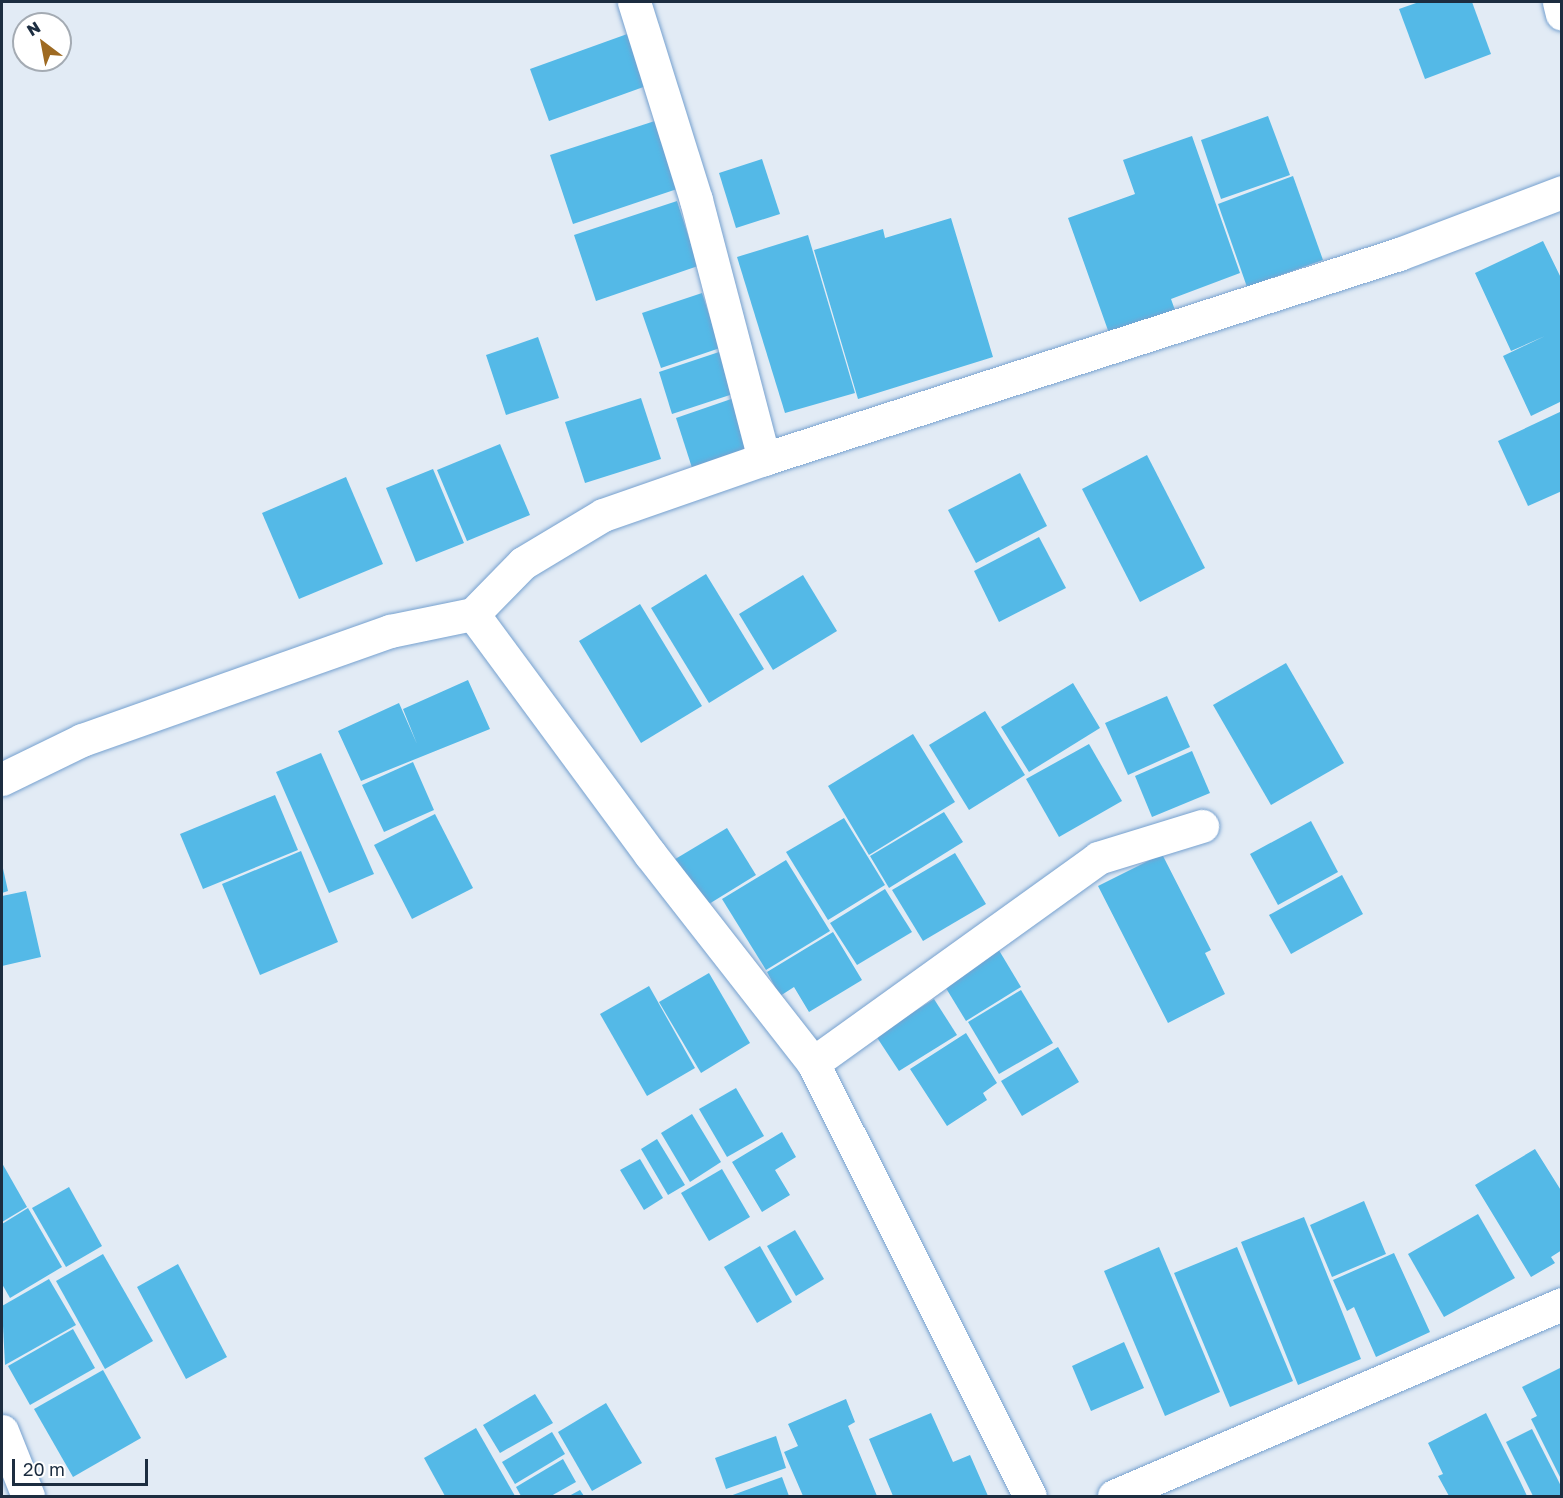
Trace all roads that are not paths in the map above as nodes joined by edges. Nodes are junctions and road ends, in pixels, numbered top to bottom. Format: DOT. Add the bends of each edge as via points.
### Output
graph roads {
  1 [pos="634,2"];
  2 [pos="1559,2"];
  3 [pos="1562,14"];
  4 [pos="1562,192"];
  5 [pos="764,459"];
  6 [pos="472,614"];
  7 [pos="2,779"];
  8 [pos="1202,826"];
  9 [pos="813,1063"];
  10 [pos="1562,1304"];
  11 [pos="2,1431"];
  12 [pos="28,1497"];
  13 [pos="1030,1497"];
  14 [pos="1114,1497"];
  1 -- 5 [label="street" via="696,200"];
  2 -- 3 [label="street"];
  4 -- 5 [label="street" via="1399,254"];
  5 -- 6 [label="street" via="603,515 523,563"];
  6 -- 7 [label="street" via="390,631 82,740"];
  6 -- 9 [label="street" via="650,854"];
  8 -- 9 [label="street" via="1098,858"];
  9 -- 13 [label="street"];
  10 -- 14 [label="street"];
  11 -- 12 [label="street"];
}
